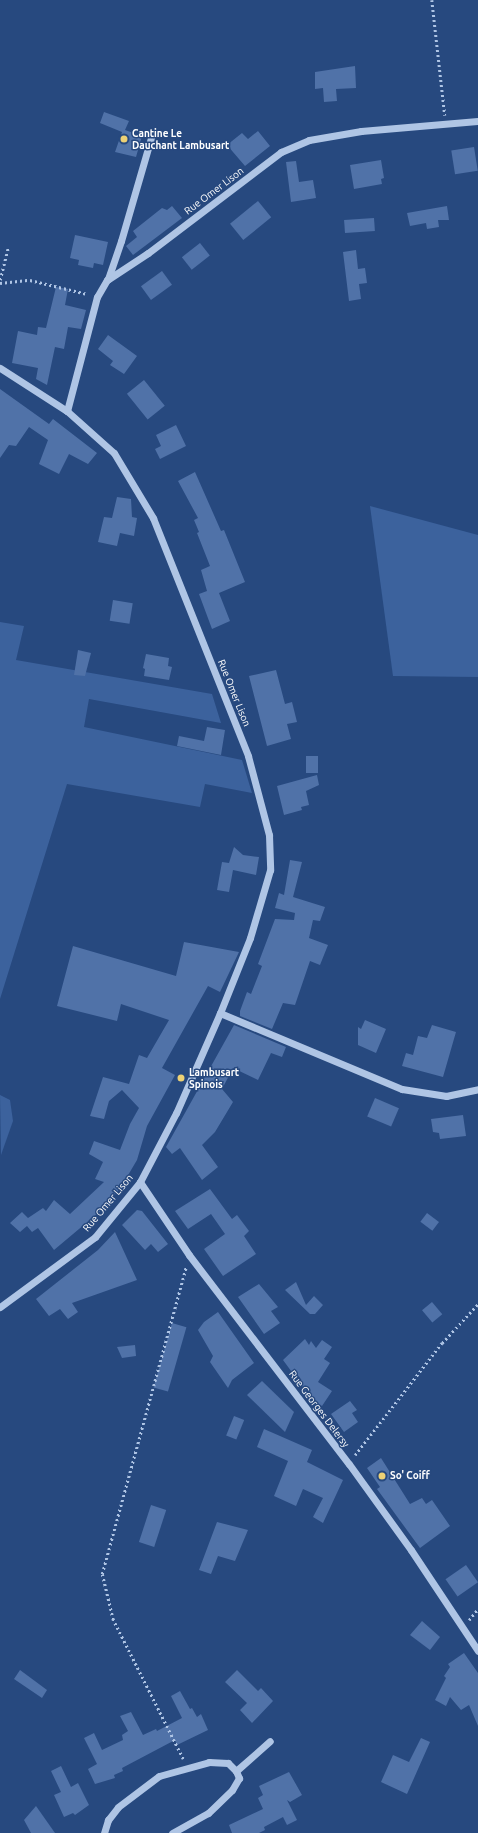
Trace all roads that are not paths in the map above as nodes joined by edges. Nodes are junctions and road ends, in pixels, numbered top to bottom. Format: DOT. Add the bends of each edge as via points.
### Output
graph roads {
  1 [pos="478,121"];
  2 [pos="152,134"];
  3 [pos="107,280"];
  4 [pos="0,368"];
  5 [pos="67,411"];
  6 [pos="220,1013"];
  7 [pos="478,1089"];
  8 [pos="140,1182"];
  9 [pos="0,1307"];
  10 [pos="478,1652"];
  11 [pos="270,1741"];
  12 [pos="236,1771"];
  13 [pos="104,1833"];
  14 [pos="172,1833"];
  1 -- 3 [label="street, Rue Omer Lison" via="361,131 309,140 281,152 148,253"];
  2 -- 3 [label="street"];
  3 -- 5 [label="street, Rue Omer Lison" via="97,297"];
  4 -- 5 [label="street, Rue Omer Lison"];
  5 -- 6 [label="street, Rue Omer Lison" via="114,453 153,518 248,756 269,835 270,870 250,938"];
  6 -- 7 [label="street" via="402,1089 446,1096"];
  6 -- 8 [label="street, Rue Omer Lison" via="176,1113"];
  8 -- 9 [label="street, Rue Omer Lison" via="95,1237"];
  8 -- 10 [label="street, Rue Georges Delersy" via="189,1255 349,1464 411,1550"];
  11 -- 12 [label="street"];
  12 -- 13 [label="street" via="228,1763 209,1762 159,1776 131,1796 108,1820"];
  12 -- 14 [label="street" via="236,1785 222,1801 197,1821"];
}
